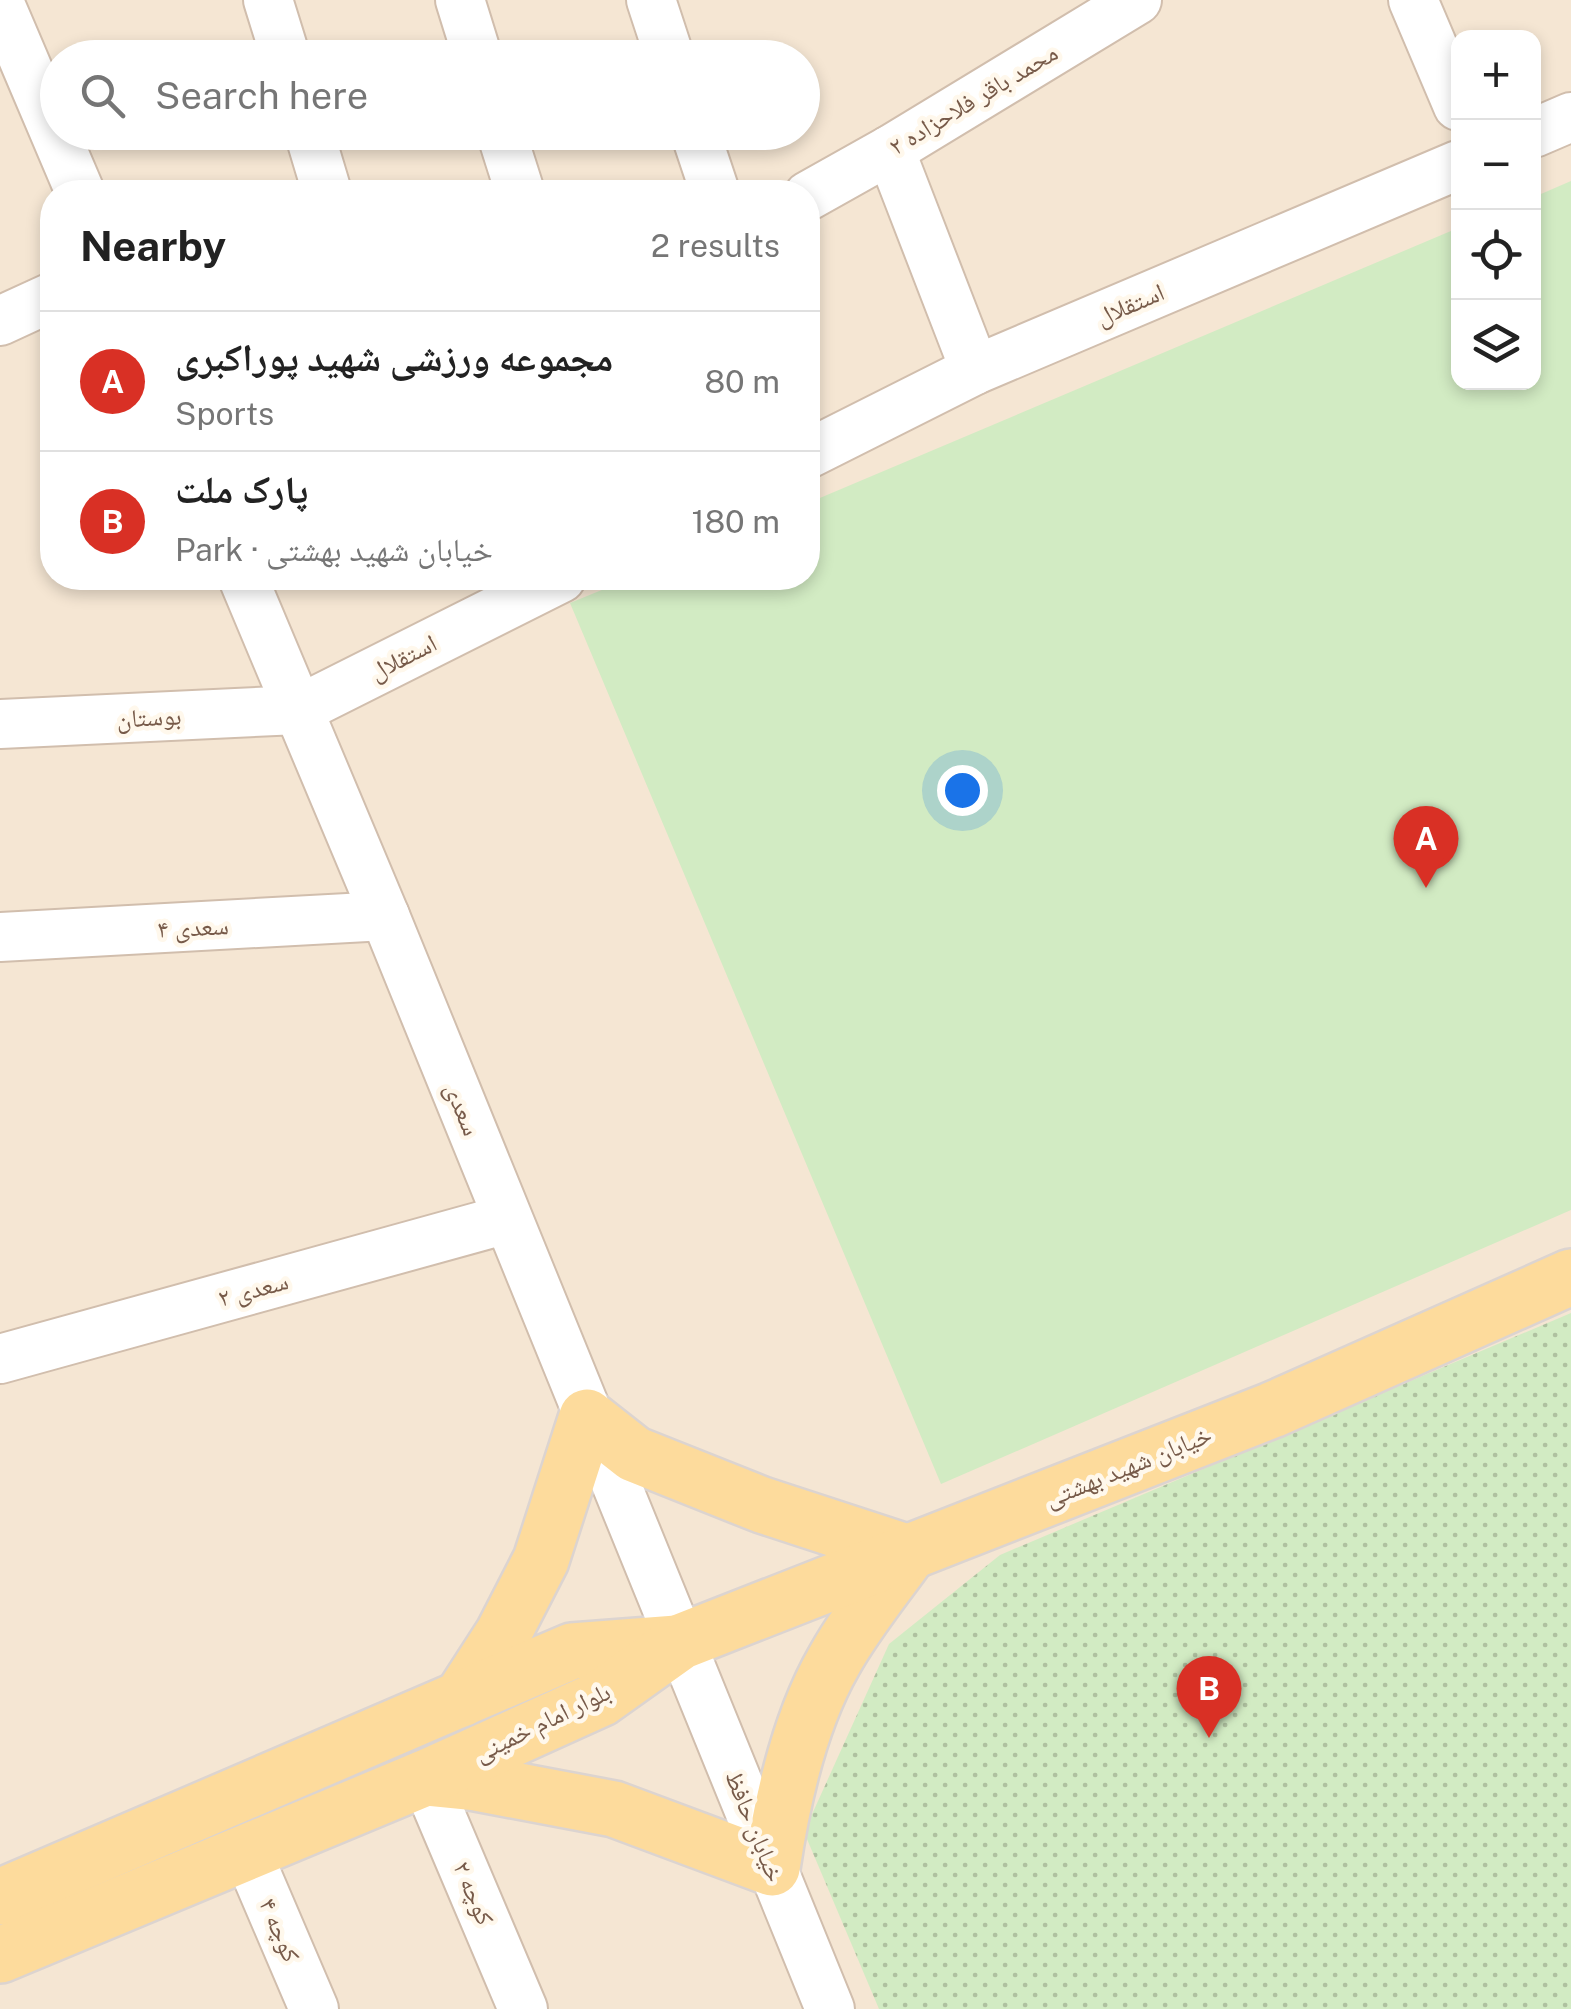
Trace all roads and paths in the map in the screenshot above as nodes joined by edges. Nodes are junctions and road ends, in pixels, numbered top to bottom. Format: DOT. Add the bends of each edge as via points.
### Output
graph roads {
  1 [pos="268,0"];
  2 [pos="460,0"];
  3 [pos="651,0"];
  4 [pos="1138,0"];
  5 [pos="1414,0"];
  6 [pos="0,4"];
  7 [pos="280,40"];
  8 [pos="472,40"];
  9 [pos="664,40"];
  10 [pos="1451,89"];
  11 [pos="40,98"];
  12 [pos="1571,117"];
  13 [pos="1541,130"];
  14 [pos="62,150"];
  15 [pos="314,150"];
  16 [pos="507,150"];
  17 [pos="701,150"];
  18 [pos="890,150"];
  19 [pos="1451,168"];
  20 [pos="75,180"];
  21 [pos="323,180"];
  22 [pos="516,180"];
  23 [pos="711,180"];
  24 [pos="820,189"];
  25 [pos="40,302"];
  26 [pos="0,320"];
  27 [pos="975,370"];
  28 [pos="820,448"];
  29 [pos="248,590"];
  30 [pos="537,590"];
  31 [pos="298,710"];
  32 [pos="0,724"];
  33 [pos="385,916"];
  34 [pos="0,938"];
  35 [pos="507,1219"];
  36 [pos="1571,1277"];
  37 [pos="0,1359"];
  38 [pos="587,1417"];
  39 [pos="909,1552"];
  40 [pos="680,1642"];
  41 [pos="461,1699"];
  42 [pos="425,1778"];
  43 [pos="246,1850"];
  44 [pos="772,1868"];
  45 [pos="0,1897"];
  46 [pos="0,1956"];
  47 [pos="314,2009"];
  48 [pos="522,2009"];
  49 [pos="830,2009"];
  1 -- 7 [label="street"];
  2 -- 8 [label="street"];
  3 -- 9 [label="street"];
  4 -- 18 [label="street, محمد باقر فلاحزاده ۲"];
  5 -- 10 [label="street"];
  6 -- 11 [label="street"];
  12 -- 13 [label="street"];
  14 -- 20 [label="street"];
  15 -- 21 [label="street"];
  16 -- 22 [label="street"];
  17 -- 23 [label="street"];
  18 -- 24 [label="street, محمد باقر فلاحزاده ۲"];
  18 -- 27 [label="street"];
  19 -- 27 [label="street, استقلال"];
  25 -- 26 [label="street"];
  27 -- 28 [label="street, استقلال"];
  29 -- 31 [label="street, سعدی"];
  30 -- 31 [label="street, استقلال"];
  31 -- 32 [label="street, بوستان"];
  31 -- 33 [label="street, سعدی"];
  33 -- 34 [label="street, سعدی ۴"];
  33 -- 35 [label="street, سعدی"];
  35 -- 37 [label="street, سعدی ۲"];
  35 -- 38 [label="street, سعدی"];
  36 -- 39 [label="main road, خیابان شهید بهشتی" via="1272,1410"];
  38 -- 39 [label="main road" via="634,1454 762,1506"];
  38 -- 40 [label="street, سعدی"];
  38 -- 41 [label="main road" via="541,1560"];
  39 -- 40 [label="main road, خیابان شهید بهشتی"];
  39 -- 44 [label="main road" via="833,1662 780,1812"];
  40 -- 41 [label="main road, بلوار امام خمینی" via="572,1652"];
  40 -- 42 [label="main road, بلوار امام خمینی" via="600,1698"];
  40 -- 44 [label="street, خیابان حافظ"];
  41 -- 45 [label="main road, بلوار امام خمینی"];
  42 -- 43 [label="main road, بلوار امام خمینی"];
  42 -- 44 [label="main road" via="614,1809"];
  42 -- 48 [label="street, کوچه ۲"];
  43 -- 46 [label="main road, بلوار امام خمینی"];
  43 -- 47 [label="street, کوچه ۴"];
  44 -- 49 [label="street, خیابان حافظ"];
}
